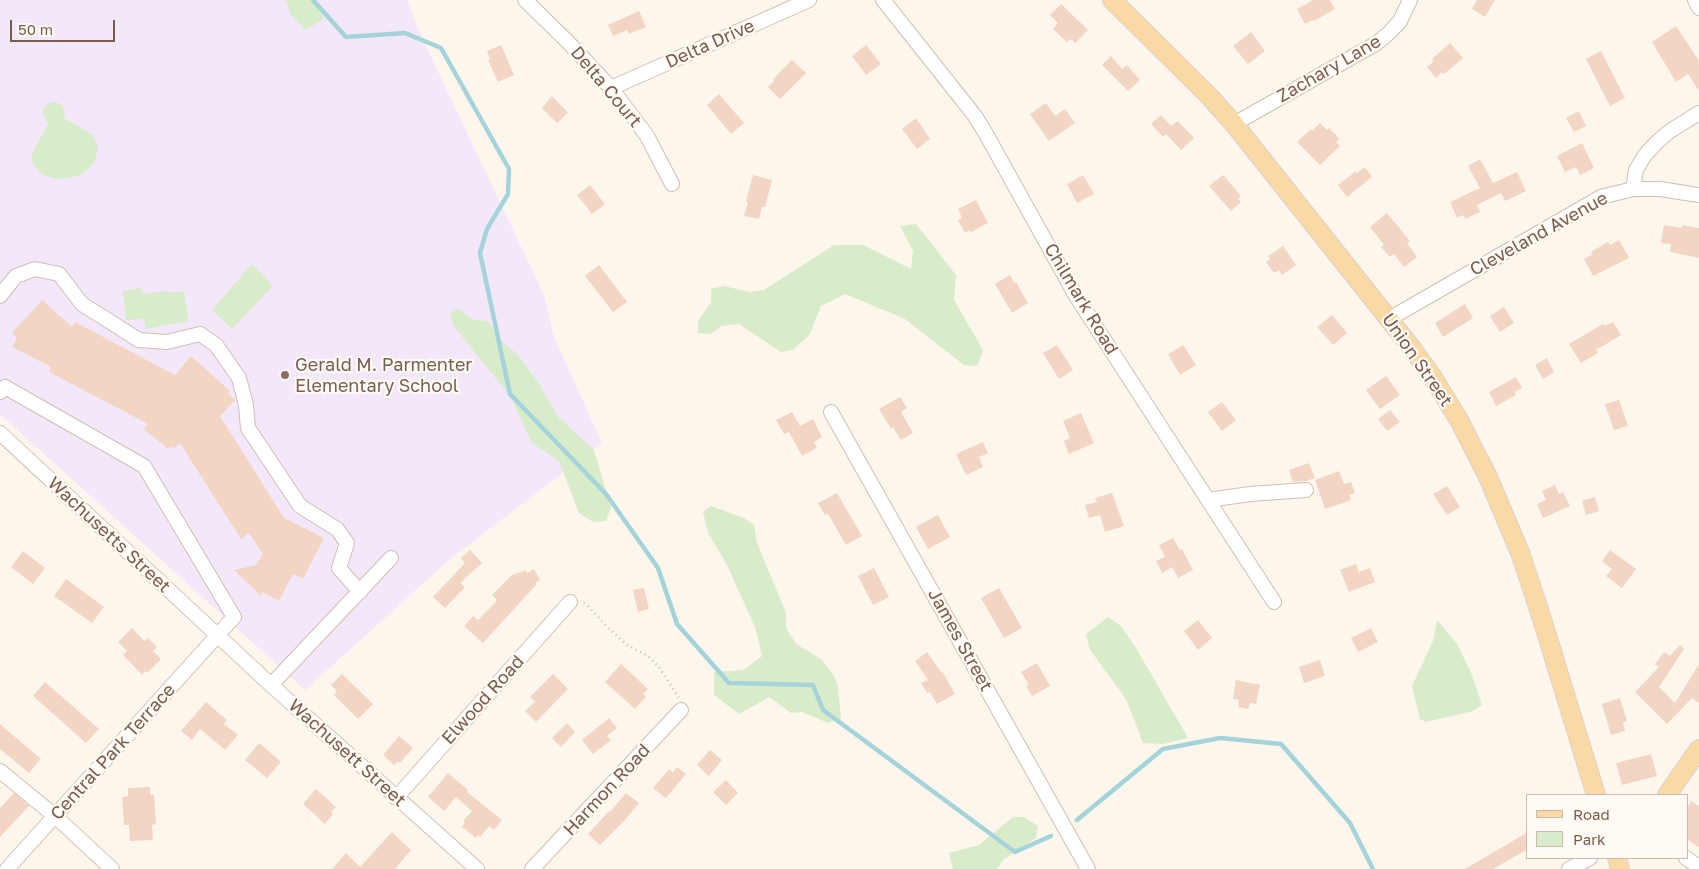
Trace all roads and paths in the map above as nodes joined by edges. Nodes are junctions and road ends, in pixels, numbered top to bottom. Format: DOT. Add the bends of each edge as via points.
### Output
graph roads {
  1 [pos="809,0"];
  2 [pos="884,0"];
  3 [pos="1112,0"];
  4 [pos="1410,0"];
  5 [pos="1695,0"];
  6 [pos="526,1"];
  7 [pos="1699,8"];
  8 [pos="611,88"];
  9 [pos="1699,113"];
  10 [pos="1234,124"];
  11 [pos="672,184"];
  12 [pos="1633,188"];
  13 [pos="1699,195"];
  14 [pos="0,296"];
  15 [pos="1389,319"];
  16 [pos="2,385"];
  17 [pos="831,412"];
  18 [pos="0,433"];
  19 [pos="1306,490"];
  20 [pos="1208,500"];
  21 [pos="391,558"];
  22 [pos="360,592"];
  23 [pos="570,602"];
  24 [pos="1274,602"];
  25 [pos="219,636"];
  26 [pos="271,685"];
  27 [pos="682,710"];
  28 [pos="1699,749"];
  29 [pos="0,770"];
  30 [pos="1596,794"];
  31 [pos="1668,794"];
  32 [pos="396,798"];
  33 [pos="56,816"];
  34 [pos="1588,859"];
  35 [pos="1687,859"];
  36 [pos="1699,867"];
  37 [pos="7,869"];
  38 [pos="112,869"];
  39 [pos="477,869"];
  40 [pos="532,869"];
  41 [pos="1088,869"];
  42 [pos="1569,869"];
  1 -- 8 [label="street, Delta Drive"];
  2 -- 20 [label="street, Chilmark Road" via="998,152 1076,296"];
  3 -- 10 [label="main road, Union Street"];
  4 -- 10 [label="street, Zachary Lane" via="1400,20 1377,42"];
  5 -- 7 [label="street"];
  6 -- 8 [label="street, Delta Court"];
  8 -- 11 [label="street, Delta Court" via="646,136"];
  9 -- 12 [label="street" via="1670,131 1645,155 1636,170"];
  10 -- 15 [label="main road, Union Street"];
  12 -- 13 [label="street, Cleveland Avenue"];
  12 -- 15 [label="street, Cleveland Avenue" via="1588,203"];
  14 -- 22 [label="street" via="16,276 35,269 59,274 82,304 139,340 167,342 200,334 216,346 239,378 248,428 300,506 337,529 347,543 339,568"];
  15 -- 30 [label="main road, Union Street" via="1432,376 1488,477 1542,619"];
  16 -- 25 [label="street, Central Park Terrace" via="144,466 234,617"];
  17 -- 41 [label="street, James Street"];
  18 -- 25 [label="street, Wachusetts Street"];
  19 -- 20 [label="street"];
  20 -- 24 [label="street, Chilmark Road"];
  21 -- 22 [label="street"];
  22 -- 26 [label="street"];
  23 -- 27 [label="path" via="588,606 627,646 648,656 659,666 680,698"];
  23 -- 32 [label="street, Elwood Road"];
  25 -- 26 [label="street, Wachusett Street"];
  25 -- 33 [label="street, Central Park Terrace"];
  26 -- 32 [label="street, Wachusett Street"];
  27 -- 40 [label="street, Harmon Road"];
  28 -- 31 [label="main road"];
  29 -- 33 [label="street"];
  32 -- 39 [label="street, Wachusett Street"];
  33 -- 37 [label="street, Central Park Terrace"];
  33 -- 38 [label="street"];
  34 -- 42 [label="street"];
  35 -- 36 [label="street"];
}
